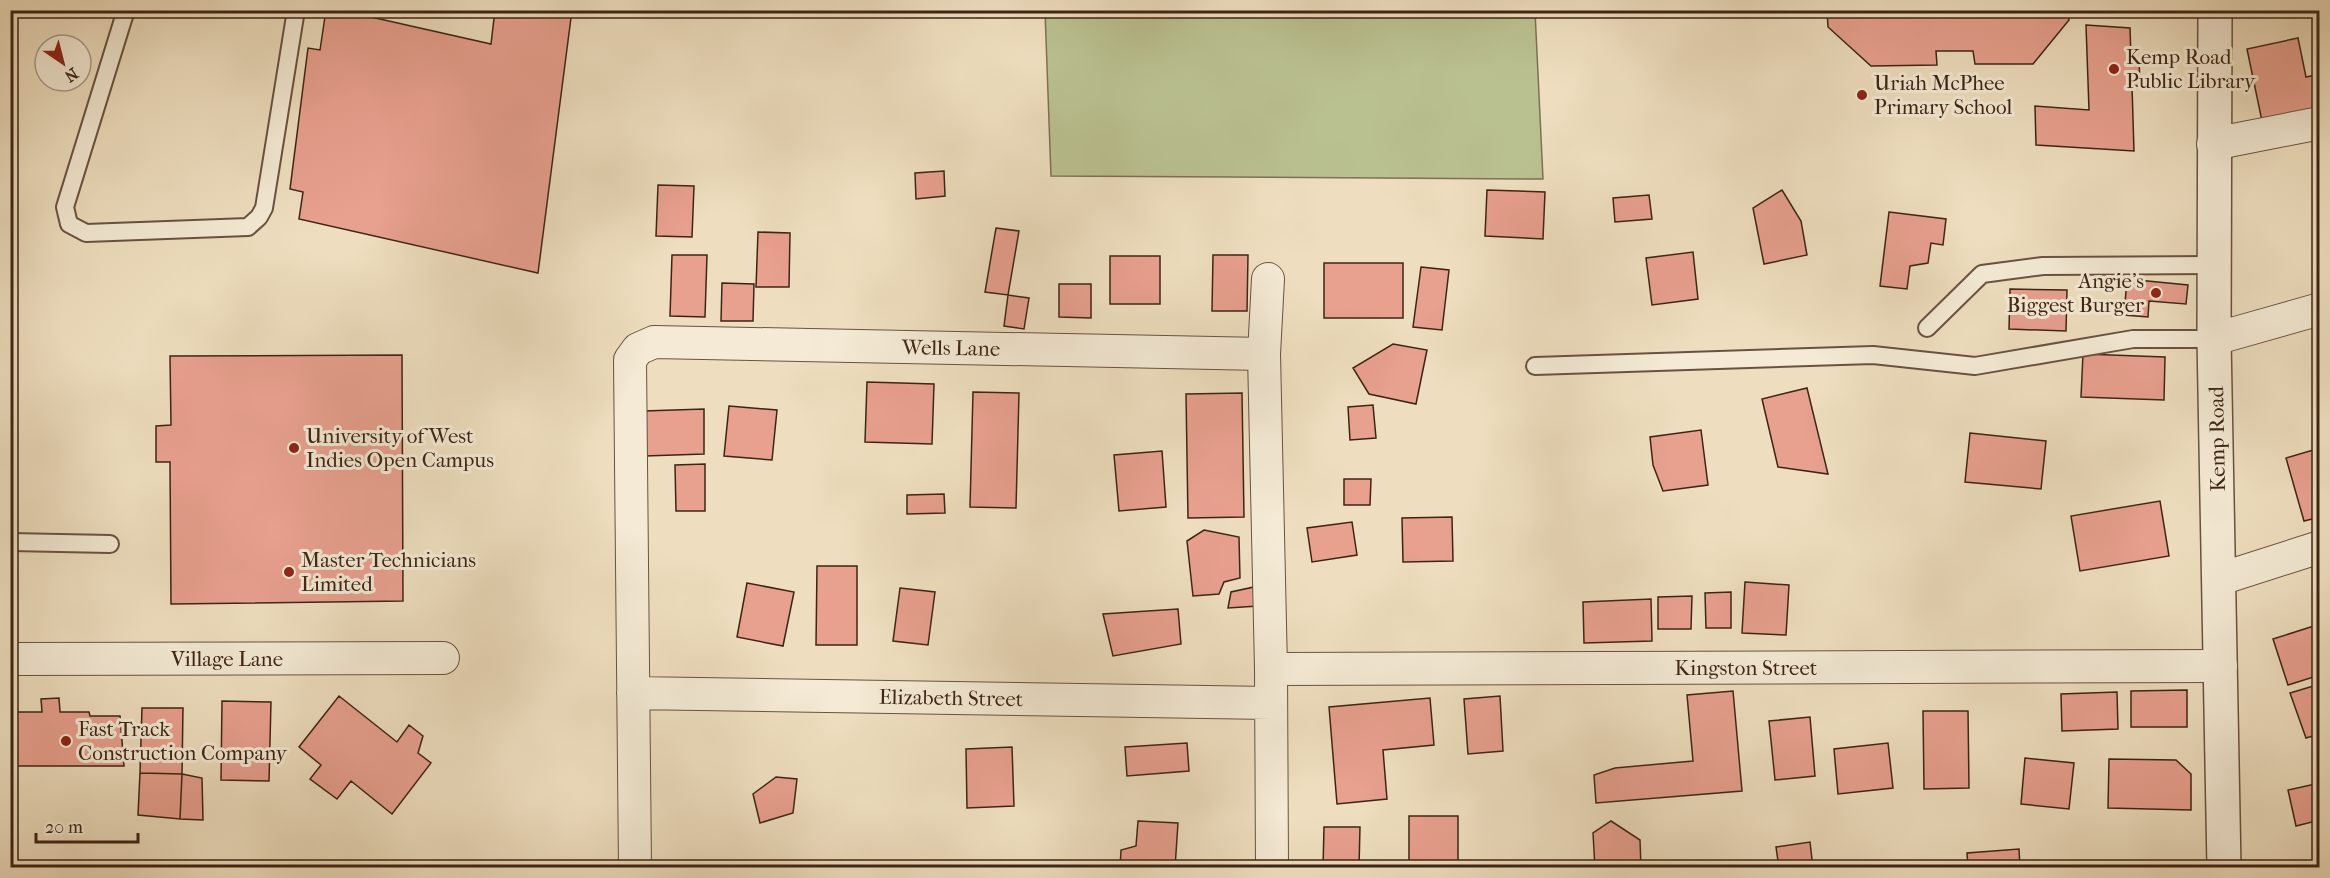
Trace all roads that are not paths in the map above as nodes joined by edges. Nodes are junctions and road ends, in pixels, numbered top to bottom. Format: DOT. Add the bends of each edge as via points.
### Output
graph roads {
  1 [pos="126,10"];
  2 [pos="296,10"];
  3 [pos="2215,10"];
  4 [pos="2319,123"];
  5 [pos="2213,144"];
  6 [pos="2214,265"];
  7 [pos="1268,279"];
  8 [pos="2319,309"];
  9 [pos="1927,328"];
  10 [pos="2214,339"];
  11 [pos="1264,354"];
  12 [pos="1535,366"];
  13 [pos="10,542"];
  14 [pos="110,544"];
  15 [pos="2319,547"];
  16 [pos="2220,579"];
  17 [pos="442,658"];
  18 [pos="10,659"];
  19 [pos="2221,666"];
  20 [pos="1271,669"];
  21 [pos="633,693"];
  22 [pos="1270,703"];
  23 [pos="635,867"];
  24 [pos="1272,867"];
  25 [pos="2224,867"];
  1 -- 2 [label="lane" via="65,207 69,224 86,233 248,227 259,217 264,208"];
  3 -- 5 [label="street, Kemp Road"];
  4 -- 5 [label="street"];
  5 -- 6 [label="street, Kemp Road"];
  6 -- 9 [label="lane" via="2043,266 1982,274"];
  6 -- 10 [label="street, Kemp Road"];
  7 -- 11 [label="street"];
  8 -- 10 [label="street"];
  10 -- 12 [label="lane" via="2133,339 1975,366 1873,355"];
  10 -- 16 [label="street, Kemp Road"];
  11 -- 20 [label="street"];
  11 -- 21 [label="street, Wells Lane" via="654,342 638,349 630,360"];
  13 -- 14 [label="lane"];
  15 -- 16 [label="street"];
  16 -- 19 [label="street, Kemp Road"];
  17 -- 18 [label="street, Village Lane"];
  19 -- 20 [label="street, Kingston Street"];
  19 -- 25 [label="street, Kemp Road"];
  20 -- 22 [label="street"];
  21 -- 22 [label="street, Elizabeth Street"];
  21 -- 23 [label="street"];
  22 -- 24 [label="street"];
}
